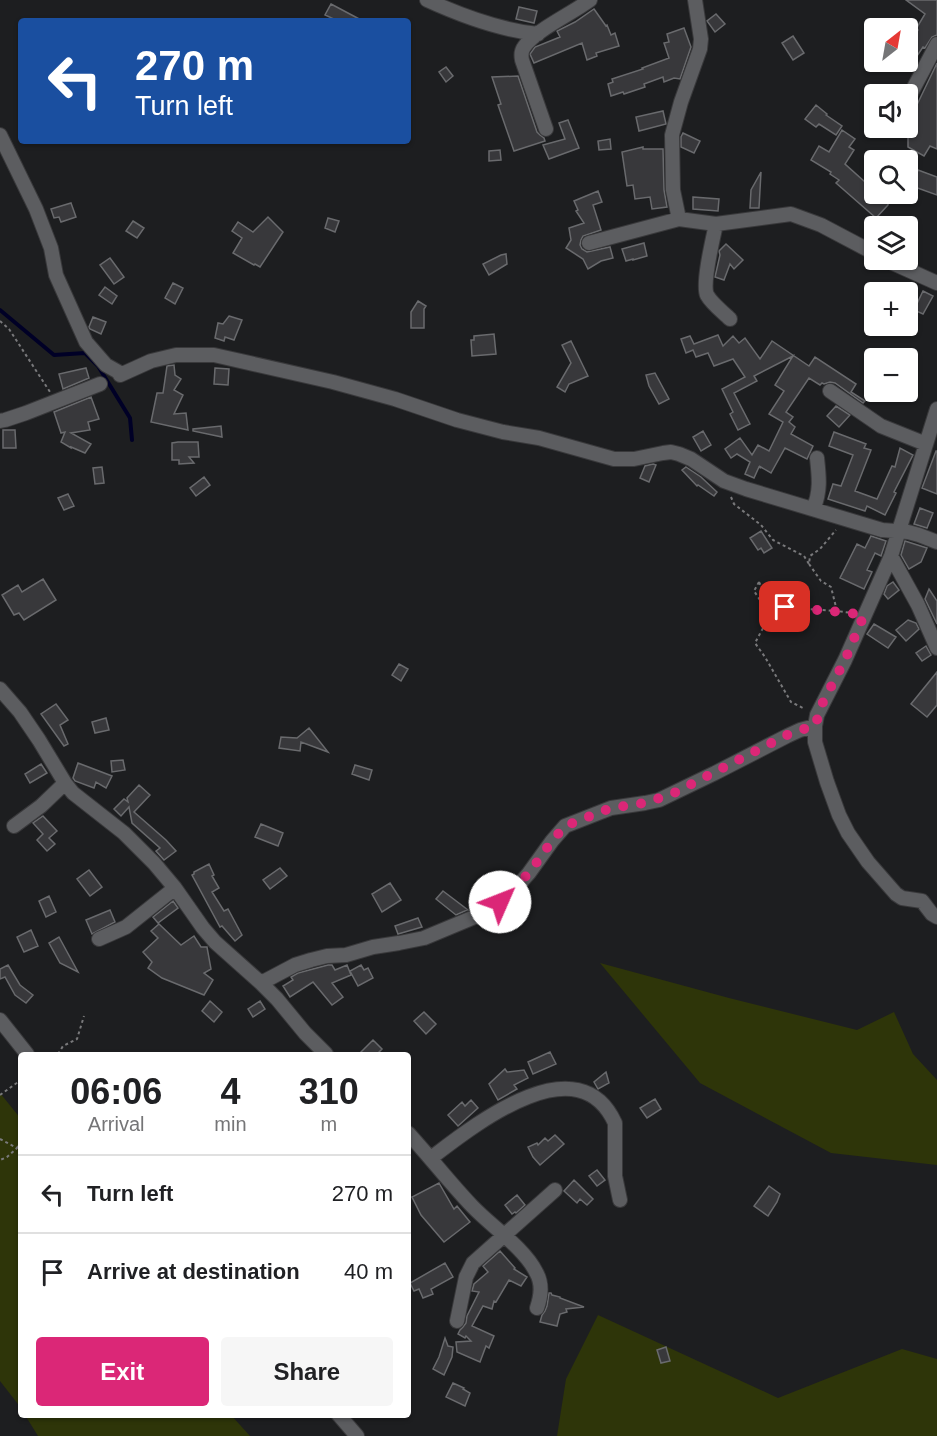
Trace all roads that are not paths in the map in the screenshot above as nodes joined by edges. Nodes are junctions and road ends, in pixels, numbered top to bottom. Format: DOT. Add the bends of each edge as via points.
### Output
graph roads {
  1 [pos="427,0"];
  2 [pos="590,0"];
  3 [pos="695,0"];
  4 [pos="538,34"];
  5 [pos="937,44"];
  6 [pos="916,84"];
  7 [pos="546,129"];
  8 [pos="0,135"];
  9 [pos="679,219"];
  10 [pos="716,224"];
  11 [pos="590,243"];
  12 [pos="864,248"];
  13 [pos="908,270"];
  14 [pos="937,283"];
  15 [pos="730,319"];
  16 [pos="100,384"];
  17 [pos="830,391"];
  18 [pos="937,409"];
  19 [pos="0,421"];
  20 [pos="926,444"];
  21 [pos="817,458"];
  22 [pos="813,509"];
  23 [pos="898,531"];
  24 [pos="937,542"];
  25 [pos="891,556"];
  26 [pos="937,648"];
  27 [pos="0,689"];
  28 [pos="816,720"];
  29 [pos="65,783"];
  30 [pos="14,826"];
  31 [pos="175,888"];
  32 [pos="937,917"];
  33 [pos="99,939"];
  34 [pos="261,983"];
  35 [pos="0,1020"];
  36 [pos="25,1052"];
  37 [pos="324,1052"];
  38 [pos="411,1136"];
  39 [pos="431,1158"];
  40 [pos="555,1190"];
  41 [pos="620,1200"];
  42 [pos="504,1236"];
  43 [pos="537,1308"];
  44 [pos="457,1321"];
  45 [pos="341,1418"];
  46 [pos="357,1436"];
  1 -- 4 [label="street" via="515,32"];
  2 -- 4 [label="street"];
  3 -- 9 [label="street" via="700,49 672,135 673,190"];
  4 -- 7 [label="street" via="521,54"];
  5 -- 6 [label="street"];
  8 -- 22 [label="street" via="36,209 56,275 86,342 106,365 121,374 176,355 214,355 342,384 457,420 614,459 679,454 724,481"];
  9 -- 10 [label="street"];
  9 -- 11 [label="street"];
  10 -- 12 [label="street" via="791,214"];
  10 -- 15 [label="street" via="706,289"];
  13 -- 14 [label="street"];
  16 -- 19 [label="street"];
  17 -- 20 [label="street" via="881,426"];
  18 -- 20 [label="street"];
  20 -- 23 [label="street"];
  21 -- 22 [label="street" via="819,489"];
  22 -- 23 [label="street" via="882,530"];
  23 -- 24 [label="street"];
  23 -- 25 [label="street"];
  25 -- 26 [label="street"];
  25 -- 28 [label="street"];
  27 -- 29 [label="street" via="20,712"];
  28 -- 32 [label="street" via="815,742 848,833 896,894 922,902"];
  28 -- 34 [label="street" via="665,797 611,808 565,826 515,889 484,913 424,938 310,960"];
  29 -- 30 [label="street"];
  29 -- 31 [label="street" via="124,833"];
  31 -- 33 [label="street" via="126,927"];
  31 -- 34 [label="street" via="215,942"];
  34 -- 37 [label="street"];
  35 -- 36 [label="street"];
  38 -- 39 [label="street"];
  39 -- 41 [label="street" via="509,1105 538,1094 573,1089 600,1103 615,1123 614,1164"];
  39 -- 42 [label="street"];
  40 -- 42 [label="street"];
  42 -- 43 [label="street" via="536,1271 541,1284"];
  42 -- 44 [label="street" via="469,1270"];
  45 -- 46 [label="street"];
}
